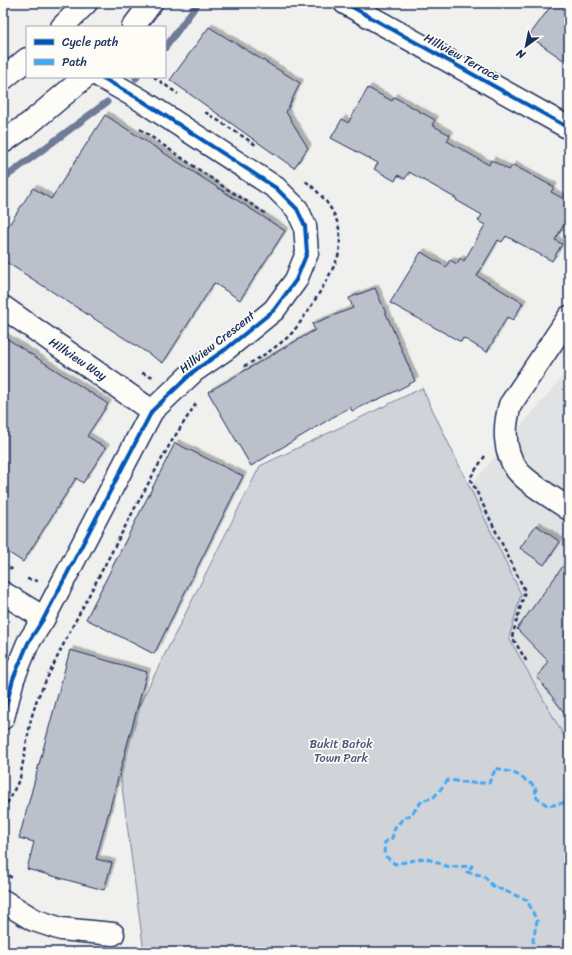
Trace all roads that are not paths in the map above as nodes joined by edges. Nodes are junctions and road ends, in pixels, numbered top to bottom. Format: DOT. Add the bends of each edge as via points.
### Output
graph roads {
  1 [pos="86,3"];
  2 [pos="152,3"];
  3 [pos="345,3"];
  4 [pos="63,26"];
  5 [pos="134,26"];
  6 [pos="26,60"];
  7 [pos="84,78"];
  8 [pos="103,78"];
  9 [pos="3,79"];
  10 [pos="569,128"];
  11 [pos="3,142"];
  12 [pos="3,307"];
  13 [pos="569,317"];
  14 [pos="152,411"];
  15 [pos="569,509"];
  16 [pos="3,593"];
  17 [pos="44,618"];
  18 [pos="3,718"];
  19 [pos="3,901"];
  20 [pos="114,934"];
  1 -- 4 [label="street"];
  2 -- 5 [label="street"];
  3 -- 10 [label="street, Hillview Terrace"];
  6 -- 9 [label="street"];
  7 -- 11 [label="street"];
  8 -- 14 [label="street, Hillview Crescent" via="276,188 297,208 306,226 307,253 296,280 274,310 194,371"];
  12 -- 14 [label="street, Hillview Way"];
  13 -- 15 [label="street" via="510,405 506,426 506,445 517,470"];
  14 -- 17 [label="street, Hillview Crescent"];
  16 -- 17 [label="street"];
  17 -- 18 [label="street, Hillview Crescent" via="28,643 13,679"];
  19 -- 20 [label="street" via="34,920 61,929"];
}
